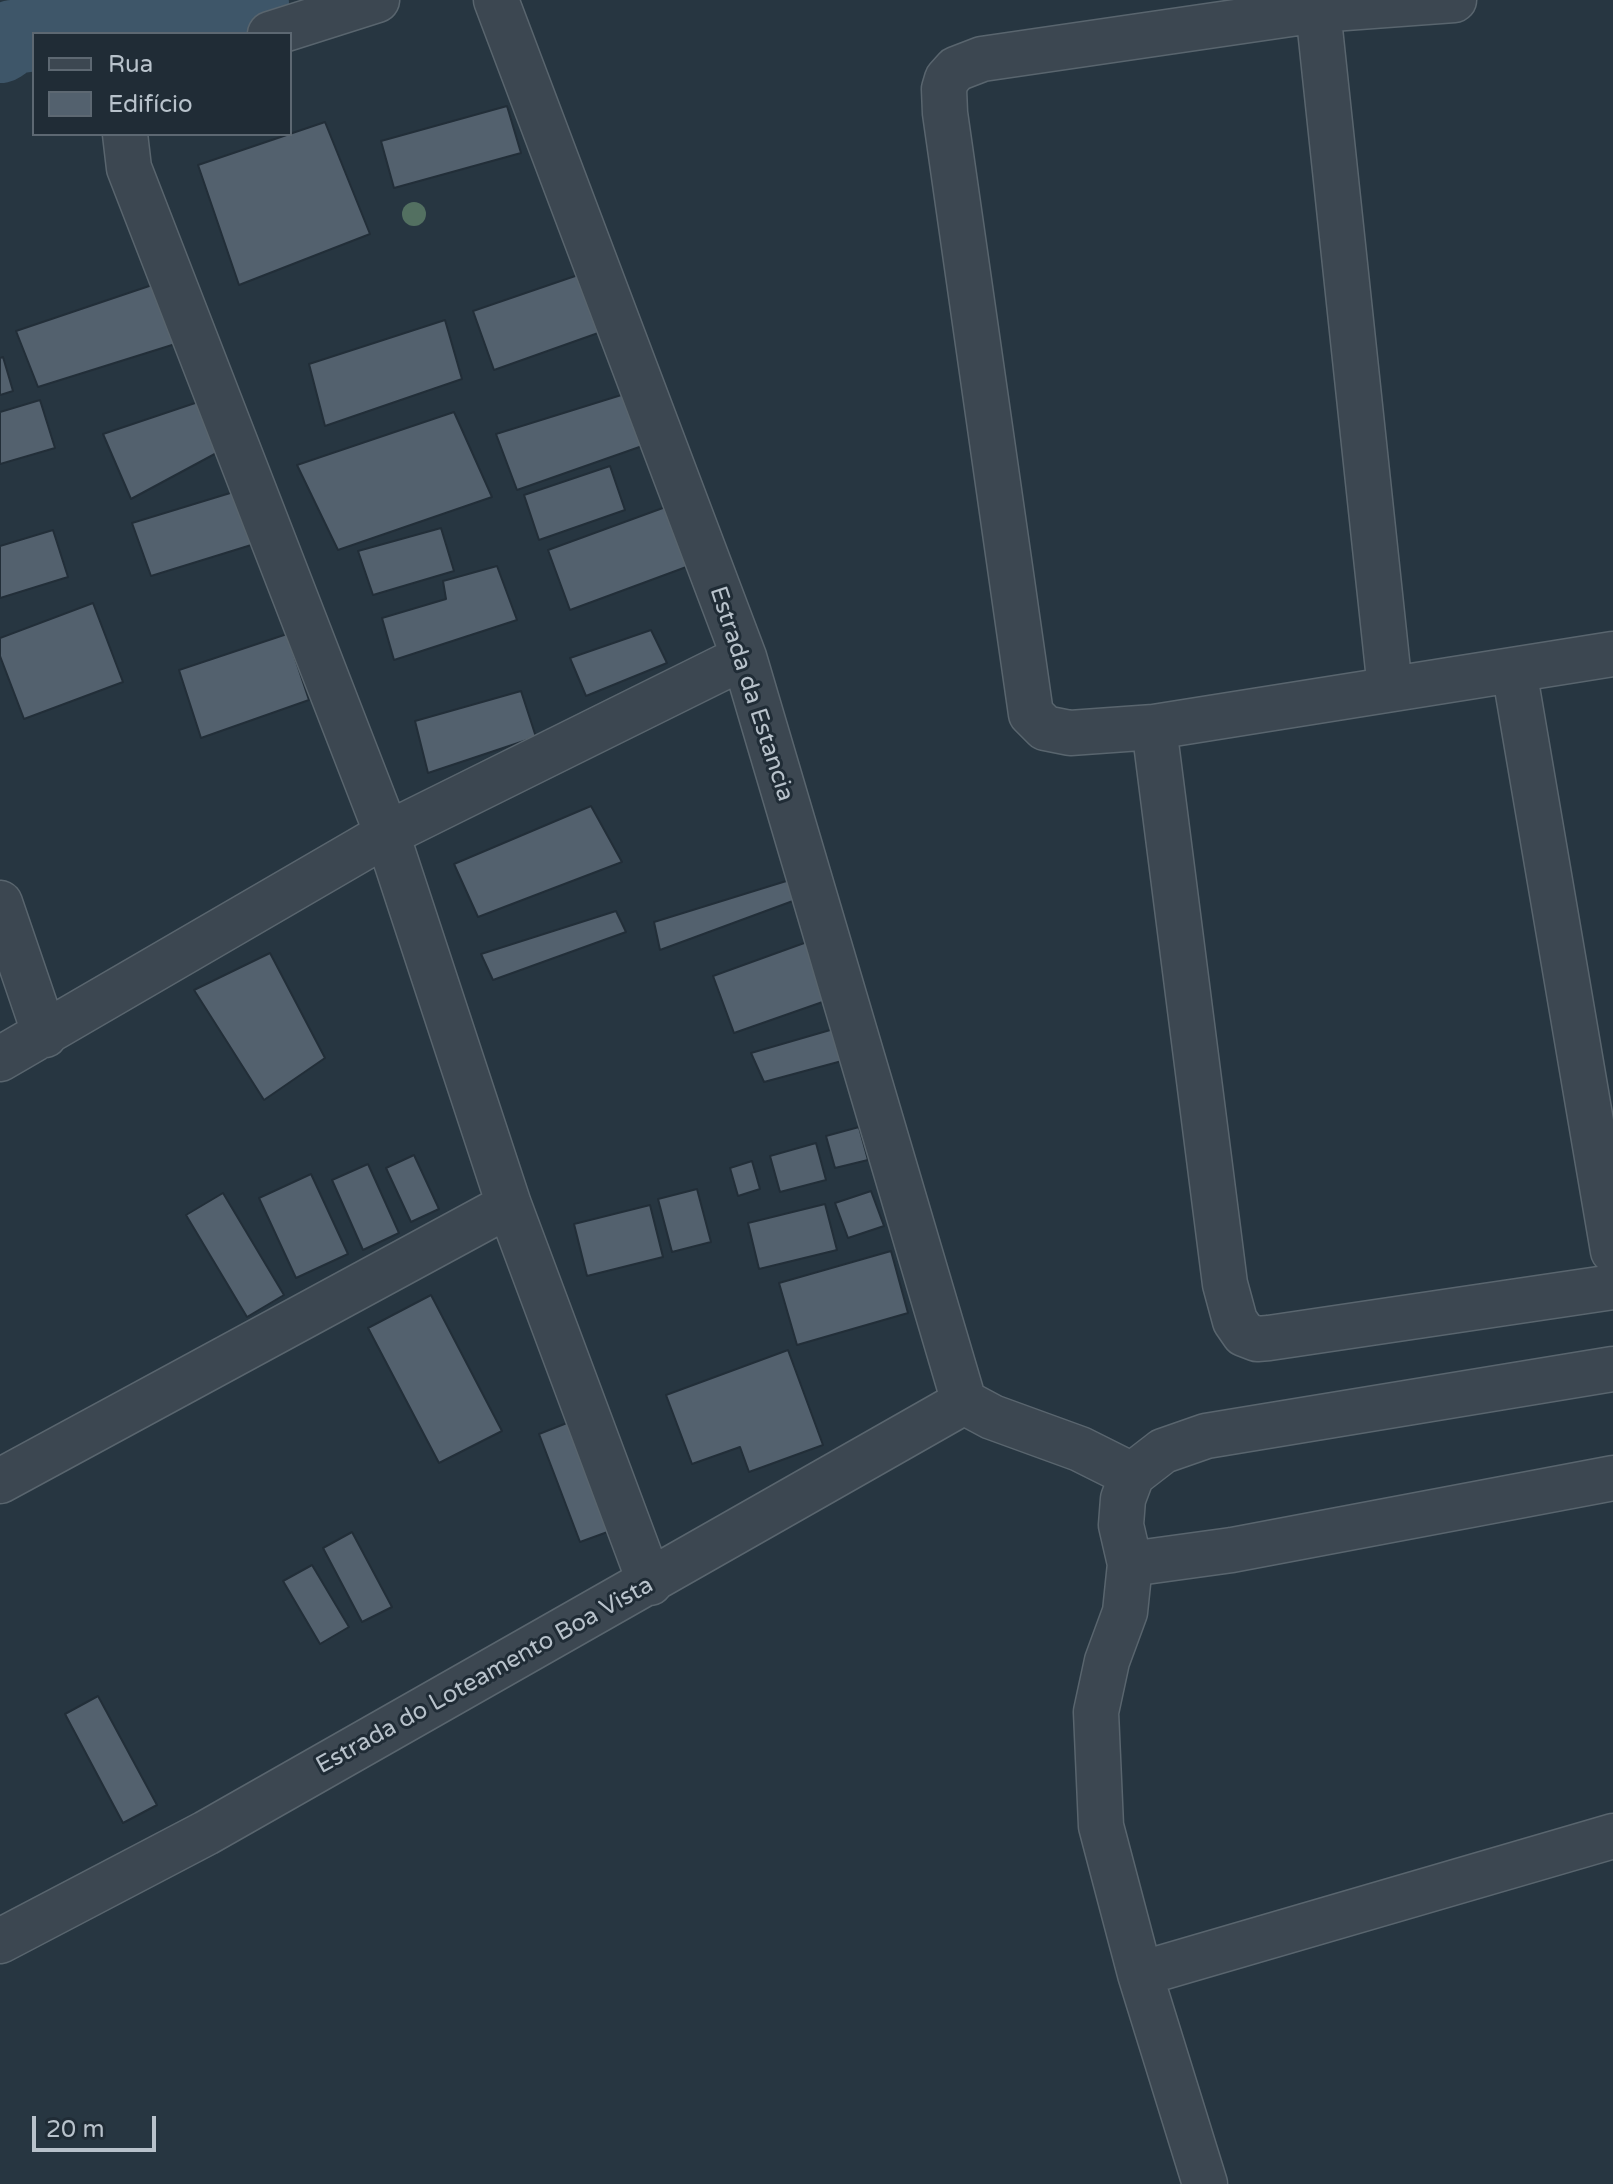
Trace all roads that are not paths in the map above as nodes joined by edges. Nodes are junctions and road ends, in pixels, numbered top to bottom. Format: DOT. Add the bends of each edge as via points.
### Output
graph roads {
  1 [pos="377,0"];
  2 [pos="496,0"];
  3 [pos="1454,0"];
  4 [pos="1318,10"];
  5 [pos="276,32"];
  6 [pos="125,136"];
  7 [pos="1613,654"];
  8 [pos="744,657"];
  9 [pos="1514,670"];
  10 [pos="1390,689"];
  11 [pos="1154,727"];
  12 [pos="387,834"];
  13 [pos="0,903"];
  14 [pos="45,1035"];
  15 [pos="0,1059"];
  16 [pos="509,1205"];
  17 [pos="1613,1251"];
  18 [pos="1613,1287"];
  19 [pos="1613,1369"];
  20 [pos="964,1402"];
  21 [pos="1132,1475"];
  22 [pos="1613,1478"];
  23 [pos="0,1481"];
  24 [pos="1130,1564"];
  25 [pos="650,1583"];
  26 [pos="1613,1836"];
  27 [pos="0,1941"];
  28 [pos="1140,1974"];
  29 [pos="1205,2184"];
  1 -- 5 [label="street"];
  2 -- 8 [label="street, Estrada da Estancia"];
  3 -- 4 [label="street"];
  4 -- 10 [label="street"];
  4 -- 11 [label="street" via="982,59 956,69 944,89 1031,714 1045,728 1070,733"];
  6 -- 12 [label="street" via="129,168"];
  7 -- 9 [label="street"];
  8 -- 12 [label="street"];
  8 -- 20 [label="street, Estrada da Estancia"];
  9 -- 10 [label="street"];
  9 -- 17 [label="street"];
  10 -- 11 [label="street"];
  11 -- 18 [label="street" via="1225,1284 1244,1334 1269,1338"];
  12 -- 14 [label="street"];
  12 -- 16 [label="street"];
  13 -- 14 [label="street"];
  14 -- 15 [label="street"];
  16 -- 23 [label="street"];
  16 -- 25 [label="street"];
  19 -- 21 [label="street" via="1206,1436 1163,1451"];
  20 -- 21 [label="street"];
  20 -- 25 [label="street, Estrada do Loteamento Boa Vista"];
  21 -- 24 [label="street" via="1121,1525"];
  22 -- 24 [label="street" via="1232,1550"];
  24 -- 28 [label="street" via="1125,1612 1096,1712 1101,1826"];
  25 -- 27 [label="street, Estrada do Loteamento Boa Vista" via="206,1833"];
  26 -- 28 [label="street"];
  28 -- 29 [label="street"];
}
